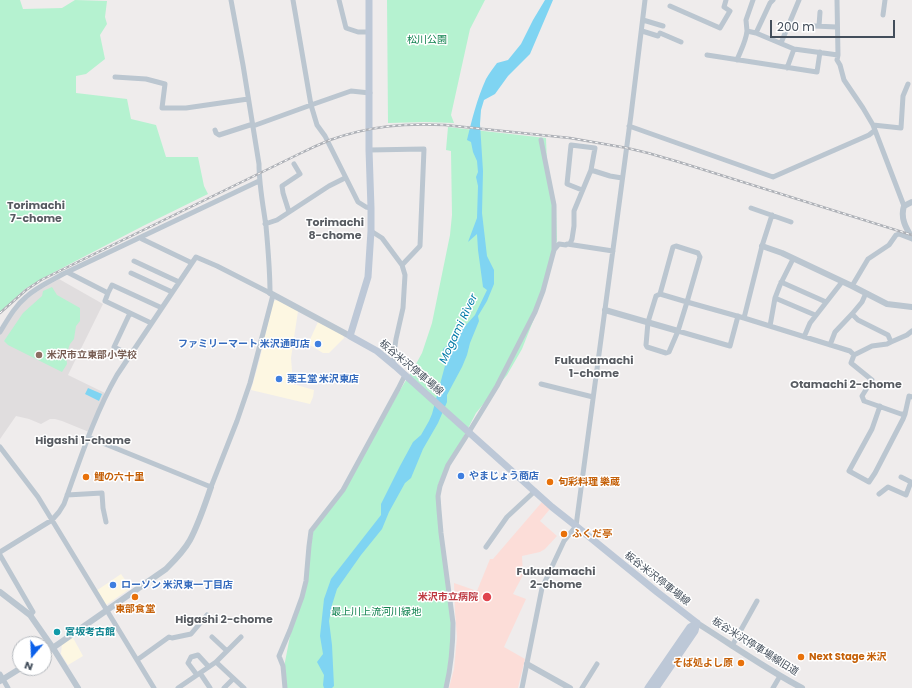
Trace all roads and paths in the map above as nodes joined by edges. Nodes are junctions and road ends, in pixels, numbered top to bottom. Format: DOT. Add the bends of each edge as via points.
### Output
graph roads {
  1 [pos="231,0"];
  2 [pos="293,0"];
  3 [pos="339,0"];
  4 [pos="369,0"];
  5 [pos="645,0"];
  6 [pos="726,0"];
  7 [pos="753,0"];
  8 [pos="772,0"];
  9 [pos="799,0"];
  10 [pos="837,0"];
  11 [pos="885,0"];
  12 [pos="670,6"];
  13 [pos="820,12"];
  14 [pos="882,15"];
  15 [pos="643,20"];
  16 [pos="663,26"];
  17 [pos="837,27"];
  18 [pos="642,31"];
  19 [pos="748,31"];
  20 [pos="369,32"];
  21 [pos="756,33"];
  22 [pos="681,42"];
  23 [pos="781,44"];
  24 [pos="794,49"];
  25 [pos="820,52"];
  26 [pos="707,55"];
  27 [pos="838,55"];
  28 [pos="737,60"];
  29 [pos="787,68"];
  30 [pos="115,77"];
  31 [pos="908,84"];
  32 [pos="370,92"];
  33 [pos="248,99"];
  34 [pos="311,105"];
  35 [pos="253,125"];
  36 [pos="873,125"];
  37 [pos="630,126"];
  38 [pos="215,130"];
  39 [pos="874,131"];
  40 [pos="540,140"];
  41 [pos="369,150"];
  42 [pos="294,164"];
  43 [pos="591,170"];
  44 [pos="345,178"];
  45 [pos="622,178"];
  46 [pos="259,180"];
  47 [pos="582,190"];
  48 [pos="912,202"];
  49 [pos="904,206"];
  50 [pos="371,208"];
  51 [pos="751,208"];
  52 [pos="289,212"];
  53 [pos="772,215"];
  54 [pos="791,222"];
  55 [pos="266,224"];
  56 [pos="370,231"];
  57 [pos="912,238"];
  58 [pos="142,239"];
  59 [pos="570,244"];
  60 [pos="762,246"];
  61 [pos="554,250"];
  62 [pos="613,251"];
  63 [pos="793,259"];
  64 [pos="134,261"];
  65 [pos="192,262"];
  66 [pos="402,265"];
  67 [pos="67,272"];
  68 [pos="131,273"];
  69 [pos="179,282"];
  70 [pos="781,282"];
  71 [pos="842,282"];
  72 [pos="852,286"];
  73 [pos="172,292"];
  74 [pos="108,293"];
  75 [pos="866,293"];
  76 [pos="271,294"];
  77 [pos="660,294"];
  78 [pos="776,298"];
  79 [pos="686,302"];
  80 [pos="826,302"];
  81 [pos="162,308"];
  82 [pos="912,308"];
  83 [pos="605,310"];
  84 [pos="130,313"];
  85 [pos="852,314"];
  86 [pos="816,315"];
  87 [pos="741,317"];
  88 [pos="648,322"];
  89 [pos="152,323"];
  90 [pos="770,326"];
  91 [pos="678,331"];
  92 [pos="912,331"];
  93 [pos="0,332"];
  94 [pos="350,336"];
  95 [pos="804,337"];
  96 [pos="891,342"];
  97 [pos="830,345"];
  98 [pos="130,355"];
  99 [pos="854,356"];
  100 [pos="396,366"];
  101 [pos="407,376"];
  102 [pos="541,384"];
  103 [pos="912,396"];
  104 [pos="593,397"];
  105 [pos="880,406"];
  106 [pos="905,414"];
  107 [pos="467,430"];
  108 [pos="88,437"];
  109 [pos="0,447"];
  110 [pos="901,477"];
  111 [pos="911,482"];
  112 [pos="211,487"];
  113 [pos="535,492"];
  114 [pos="879,494"];
  115 [pos="67,495"];
  116 [pos="52,520"];
  117 [pos="106,522"];
  118 [pos="576,526"];
  119 [pos="486,547"];
  120 [pos="0,554"];
  121 [pos="0,592"];
  122 [pos="757,602"];
  123 [pos="106,610"];
  124 [pos="30,615"];
  125 [pos="208,616"];
  126 [pos="697,623"];
  127 [pos="212,637"];
  128 [pos="241,637"];
  129 [pos="732,646"];
  130 [pos="53,648"];
  131 [pos="227,651"];
  132 [pos="137,660"];
  133 [pos="216,662"];
  134 [pos="527,664"];
  135 [pos="597,664"];
  136 [pos="209,667"];
  137 [pos="12,672"];
  138 [pos="198,674"];
  139 [pos="780,676"];
  140 [pos="1,678"];
  141 [pos="233,679"];
  142 [pos="8,688"];
  143 [pos="78,688"];
  144 [pos="154,688"];
  145 [pos="178,688"];
  146 [pos="210,688"];
  147 [pos="224,688"];
  148 [pos="244,688"];
  149 [pos="285,688"];
  150 [pos="446,688"];
  151 [pos="522,688"];
  152 [pos="570,688"];
  153 [pos="582,688"];
  154 [pos="648,688"];
  155 [pos="656,688"];
  156 [pos="773,688"];
  157 [pos="802,688"];
  1 -- 33 [label="street"];
  2 -- 34 [label="street"];
  3 -- 20 [label="street" via="346,28"];
  4 -- 20 [label="main road"];
  5 -- 15 [label="street"];
  6 -- 12 [label="street" via="724,7 730,11 720,28"];
  7 -- 19 [label="street" via="746,20"];
  8 -- 21 [label="street"];
  9 -- 23 [label="street"];
  10 -- 17 [label="street"];
  11 -- 14 [label="street"];
  13 -- 17 [label="street" via="816,26"];
  15 -- 16 [label="street"];
  15 -- 18 [label="street"];
  17 -- 27 [label="street"];
  18 -- 22 [label="street"];
  18 -- 37 [label="street"];
  19 -- 21 [label="street"];
  19 -- 28 [label="street"];
  20 -- 32 [label="main road"];
  21 -- 23 [label="street"];
  23 -- 24 [label="street"];
  24 -- 25 [label="street"];
  24 -- 29 [label="street"];
  25 -- 27 [label="street"];
  25 -- 29 [label="street" via="817,72"];
  26 -- 28 [label="street"];
  27 -- 36 [label="street" via="837,60 844,80"];
  28 -- 29 [label="street"];
  30 -- 33 [label="street" via="146,79 165,84 162,108 186,108"];
  31 -- 36 [label="street" via="903,96 900,128"];
  32 -- 34 [label="street" via="352,92"];
  32 -- 41 [label="main road"];
  33 -- 35 [label="street"];
  34 -- 35 [label="street"];
  34 -- 44 [label="street" via="317,125"];
  35 -- 38 [label="street" via="218,135"];
  35 -- 46 [label="street"];
  36 -- 39 [label="street"];
  37 -- 39 [label="street" via="773,177"];
  37 -- 45 [label="street"];
  39 -- 49 [label="street"];
  40 -- 61 [label="street" via="554,205"];
  41 -- 50 [label="main road"];
  41 -- 66 [label="street" via="424,149 420,246"];
  42 -- 52 [label="street" via="300,174 282,186"];
  43 -- 45 [label="street"];
  43 -- 47 [label="street"];
  43 -- 47 [label="street" via="595,148 571,145 567,184"];
  44 -- 50 [label="street" via="358,202"];
  44 -- 52 [label="street"];
  45 -- 62 [label="street"];
  46 -- 55 [label="street"];
  46 -- 67 [label="street"];
  47 -- 59 [label="street" via="574,211"];
  48 -- 49 [label="street"];
  49 -- 57 [label="street" via="902,217"];
  50 -- 56 [label="main road"];
  51 -- 53 [label="street"];
  52 -- 55 [label="street"];
  53 -- 54 [label="street"];
  53 -- 60 [label="street"];
  55 -- 76 [label="street"];
  56 -- 66 [label="street" via="382,238"];
  56 -- 94 [label="main road" via="368,276"];
  57 -- 72 [label="street" via="896,235 889,246 868,259"];
  58 -- 65 [label="street"];
  59 -- 61 [label="street" via="559,244"];
  59 -- 62 [label="street"];
  60 -- 63 [label="street"];
  60 -- 87 [label="street"];
  61 -- 107 [label="street" via="535,312 496,386"];
  62 -- 83 [label="street"];
  63 -- 70 [label="street"];
  63 -- 71 [label="street"];
  64 -- 69 [label="street"];
  65 -- 69 [label="street"];
  65 -- 76 [label="street" via="196,257"];
  66 -- 100 [label="street" via="405,275 403,308 393,361"];
  67 -- 74 [label="street"];
  67 -- 93 [label="street" via="26,296 14,309"];
  68 -- 73 [label="street"];
  69 -- 73 [label="street"];
  70 -- 78 [label="street"];
  70 -- 80 [label="street"];
  71 -- 72 [label="street"];
  71 -- 80 [label="street"];
  72 -- 75 [label="street"];
  73 -- 81 [label="street"];
  74 -- 81 [label="street" via="112,285"];
  74 -- 84 [label="street" via="105,301"];
  75 -- 82 [label="street" via="887,304"];
  75 -- 85 [label="street"];
  76 -- 94 [label="street"];
  76 -- 112 [label="street" via="250,383"];
  77 -- 79 [label="street"];
  77 -- 79 [label="street" via="673,247 676,246 700,257"];
  77 -- 88 [label="street" via="656,296"];
  78 -- 86 [label="street"];
  78 -- 90 [label="street"];
  79 -- 87 [label="street"];
  79 -- 91 [label="street"];
  80 -- 86 [label="street"];
  81 -- 89 [label="street"];
  83 -- 88 [label="street"];
  83 -- 104 [label="street"];
  84 -- 89 [label="street"];
  84 -- 98 [label="street" via="114,347"];
  85 -- 96 [label="street" via="858,320 888,335"];
  85 -- 97 [label="street" via="836,332"];
  86 -- 95 [label="street"];
  87 -- 90 [label="street"];
  87 -- 91 [label="street" via="730,346"];
  88 -- 91 [label="street"];
  88 -- 91 [label="street" via="647,347 666,353 669,352"];
  89 -- 98 [label="street"];
  90 -- 95 [label="street"];
  92 -- 96 [label="street"];
  94 -- 100 [label="main road, 板谷米沢停車場線" via="377,351"];
  95 -- 97 [label="street"];
  96 -- 99 [label="street" via="872,346"];
  97 -- 99 [label="street" via="850,351"];
  98 -- 108 [label="street" via="106,394"];
  99 -- 105 [label="street" via="851,363 872,380 862,396 864,401"];
  100 -- 101 [label="main road, 板谷米沢停車場線"];
  101 -- 107 [label="main road, 板谷米沢停車場線"];
  101 -- 149 [label="street" via="343,490 311,531 302,597 279,656 284,666"];
  102 -- 104 [label="street"];
  103 -- 106 [label="street" via="909,396"];
  104 -- 118 [label="street"];
  105 -- 106 [label="street"];
  105 -- 106 [label="street" via="872,429 849,471 869,482"];
  107 -- 113 [label="main road, 板谷米沢停車場線"];
  107 -- 150 [label="street" via="448,465 438,496 453,623 451,665"];
  108 -- 112 [label="street"];
  108 -- 115 [label="street"];
  109 -- 116 [label="street"];
  110 -- 111 [label="street"];
  111 -- 114 [label="street" via="906,495 888,487"];
  112 -- 123 [label="street" via="190,540 176,559 166,569"];
  113 -- 118 [label="main road, 板谷米沢停車場線"];
  113 -- 119 [label="street" via="507,517"];
  115 -- 116 [label="street" via="64,504"];
  115 -- 117 [label="street" via="102,493"];
  116 -- 120 [label="street"];
  116 -- 123 [label="street"];
  118 -- 126 [label="main road, 板谷米沢停車場線"];
  118 -- 134 [label="street" via="564,542 542,588"];
  120 -- 124 [label="street" via="33,612"];
  121 -- 124 [label="street"];
  122 -- 129 [label="street"];
  123 -- 130 [label="street"];
  123 -- 132 [label="street"];
  124 -- 130 [label="street"];
  125 -- 132 [label="street" via="191,634 169,637"];
  126 -- 129 [label="street, 板谷米沢停車場線旧道"];
  126 -- 154 [label="main road" via="690,627"];
  126 -- 155 [label="main road" via="695,631"];
  127 -- 131 [label="street"];
  128 -- 131 [label="street"];
  129 -- 139 [label="street, 板谷米沢停車場線旧道"];
  130 -- 143 [label="street"];
  131 -- 133 [label="street"];
  132 -- 144 [label="street"];
  133 -- 136 [label="street"];
  133 -- 141 [label="street"];
  134 -- 151 [label="street"];
  134 -- 152 [label="street"];
  135 -- 153 [label="street"];
  136 -- 138 [label="street"];
  136 -- 138 [label="street" via="198,655 191,657 188,663"];
  137 -- 140 [label="street"];
  138 -- 145 [label="street"];
  138 -- 146 [label="street"];
  139 -- 156 [label="street"];
  139 -- 157 [label="street, 板谷米沢停車場線旧道"];
  140 -- 142 [label="street"];
  141 -- 147 [label="street"];
  141 -- 148 [label="street"];
}
